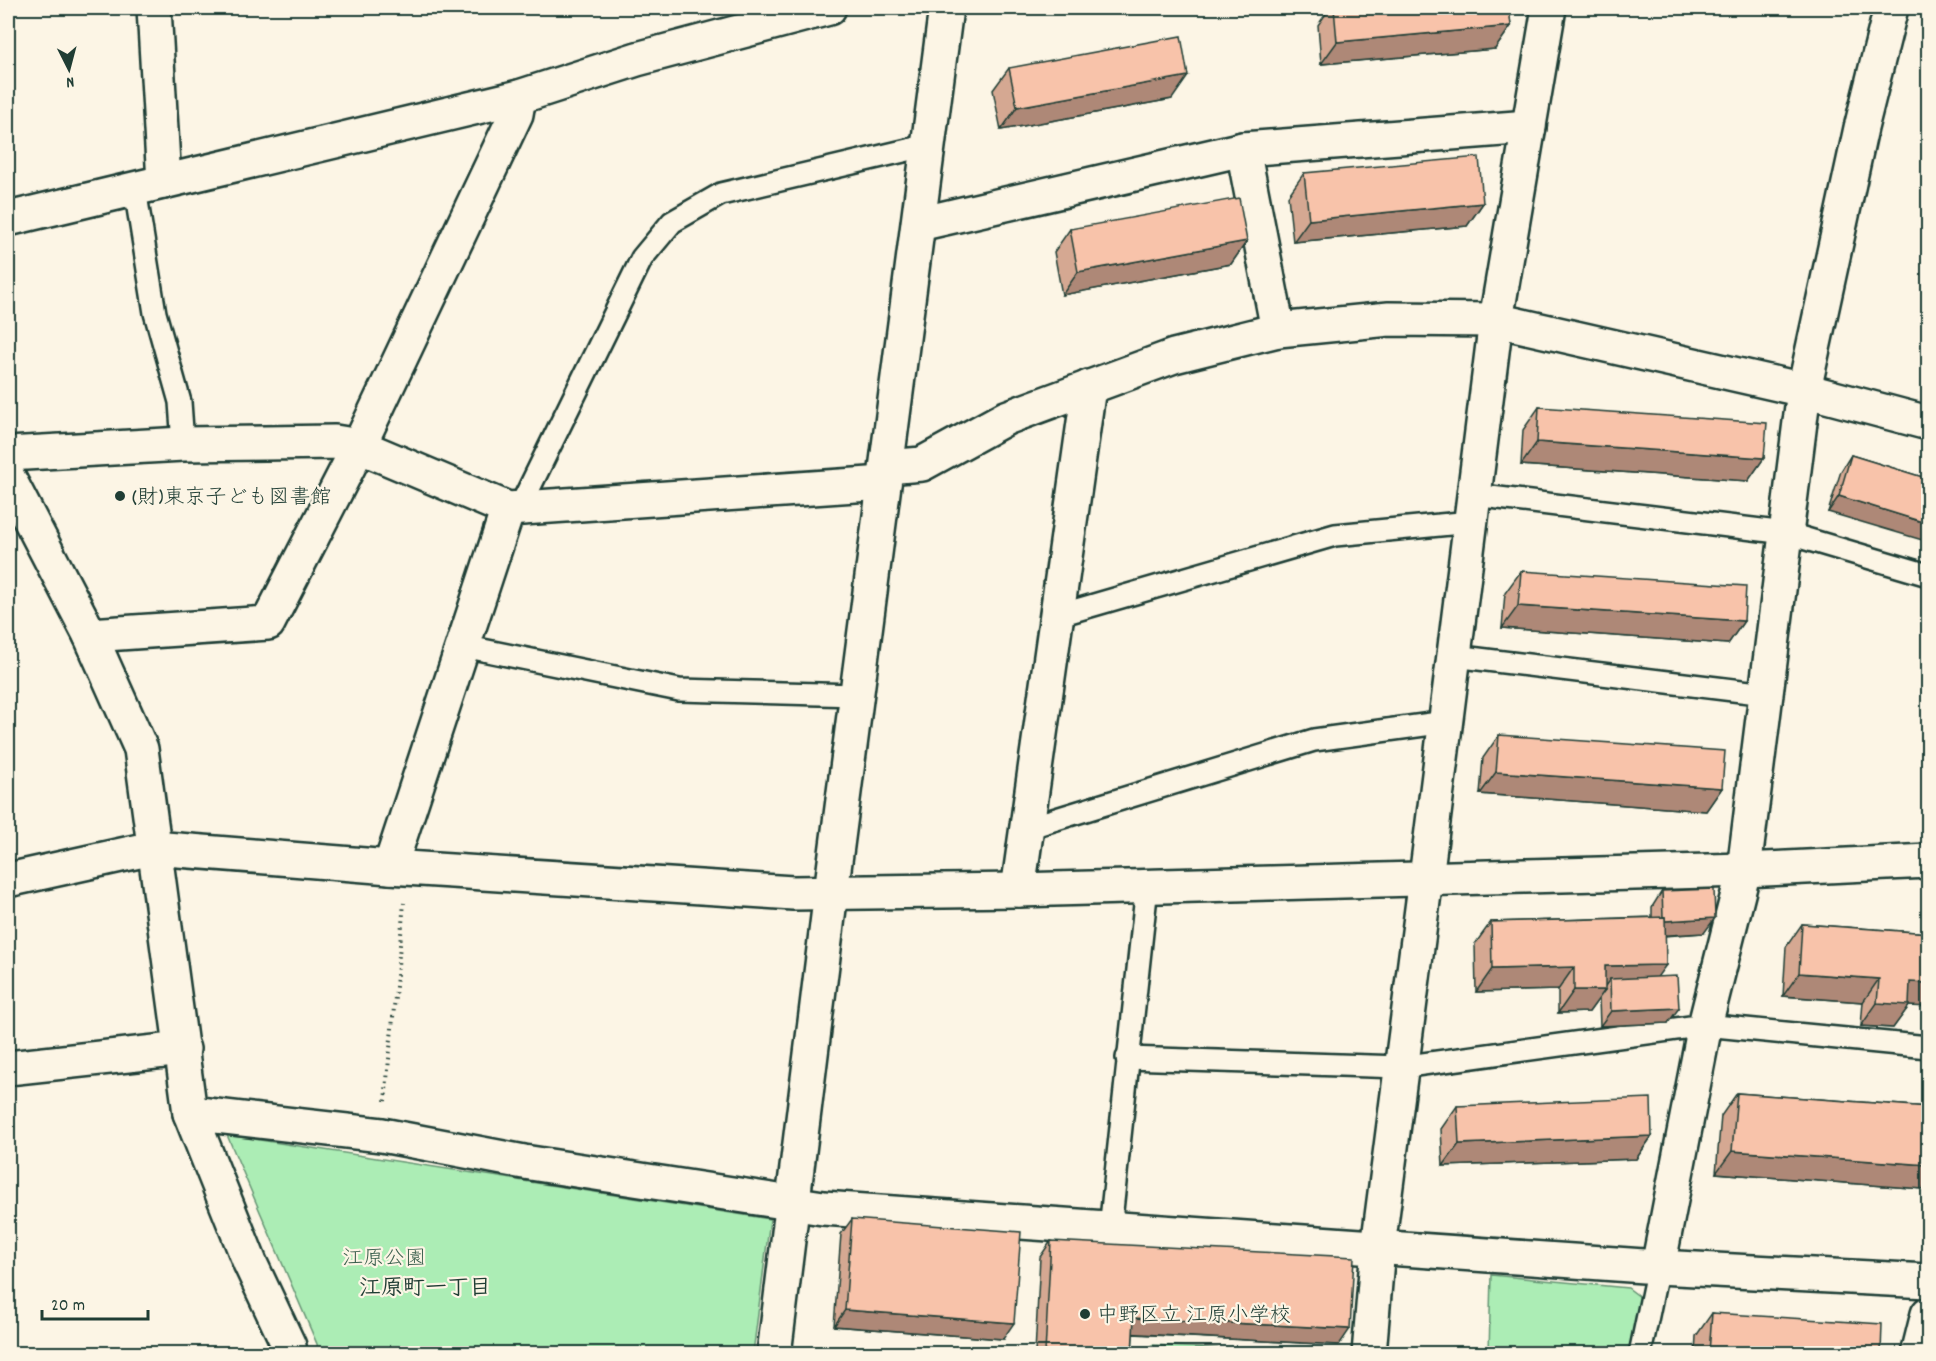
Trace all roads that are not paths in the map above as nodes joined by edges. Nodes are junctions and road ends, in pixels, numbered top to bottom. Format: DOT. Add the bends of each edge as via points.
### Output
graph roads {
  1 [pos="154,8"];
  2 [pos="829,8"];
  3 [pos="946,8"];
  4 [pos="1549,8"];
  5 [pos="1891,8"];
  6 [pos="519,97"];
  7 [pos="1529,127"];
  8 [pos="929,145"];
  9 [pos="1243,149"];
  10 [pos="149,186"];
  11 [pos="8,219"];
  12 [pos="919,224"];
  13 [pos="1496,320"];
  14 [pos="1278,330"];
  15 [pos="1089,387"];
  16 [pos="1804,390"];
  17 [pos="1929,423"];
  18 [pos="183,444"];
  19 [pos="359,446"];
  20 [pos="8,454"];
  21 [pos="886,475"];
  22 [pos="8,477"];
  23 [pos="513,509"];
  24 [pos="1473,509"];
  25 [pos="1786,533"];
  26 [pos="1929,575"];
  27 [pos="1056,616"];
  28 [pos="90,635"];
  29 [pos="463,646"];
  30 [pos="1454,656"];
  31 [pos="1766,694"];
  32 [pos="857,695"];
  33 [pos="1446,722"];
  34 [pos="1027,828"];
  35 [pos="153,848"];
  36 [pos="1929,861"];
  37 [pos="399,868"];
  38 [pos="1744,870"];
  39 [pos="1426,878"];
  40 [pos="8,880"];
  41 [pos="1147,886"];
  42 [pos="1017,890"];
  43 [pos="831,892"];
  44 [pos="1705,1025"];
  45 [pos="1929,1047"];
  46 [pos="183,1049"];
  47 [pos="1127,1058"];
  48 [pos="1401,1067"];
  49 [pos="8,1068"];
  50 [pos="190,1113"];
  51 [pos="794,1203"];
  52 [pos="1110,1229"];
  53 [pos="1378,1247"];
  54 [pos="1658,1267"];
  55 [pos="1929,1281"];
  56 [pos="1929,1314"];
  57 [pos="290,1353"];
  58 [pos="774,1353"];
  59 [pos="1369,1353"];
  60 [pos="1640,1353"];
  61 [pos="1918,1353"];
  1 -- 10 [label="street"];
  2 -- 6 [label="street" via="637,59"];
  3 -- 8 [label="street"];
  4 -- 7 [label="street"];
  5 -- 16 [label="street"];
  6 -- 10 [label="street"];
  6 -- 19 [label="street" via="516,114"];
  7 -- 9 [label="street"];
  7 -- 13 [label="street"];
  8 -- 12 [label="street"];
  8 -- 23 [label="lane" via="721,194 672,222 642,258"];
  9 -- 12 [label="street"];
  9 -- 14 [label="street"];
  10 -- 11 [label="street"];
  10 -- 18 [label="lane" via="155,313 180,402"];
  12 -- 21 [label="street"];
  13 -- 14 [label="street" via="1389,319"];
  13 -- 16 [label="street"];
  13 -- 24 [label="street"];
  14 -- 15 [label="street" via="1174,356"];
  15 -- 21 [label="street" via="1006,418 922,464"];
  15 -- 27 [label="street"];
  16 -- 17 [label="street"];
  16 -- 25 [label="street"];
  18 -- 19 [label="street" via="335,442"];
  18 -- 20 [label="street"];
  19 -- 23 [label="street"];
  19 -- 28 [label="street" via="268,623"];
  21 -- 23 [label="street"];
  21 -- 32 [label="street"];
  22 -- 28 [label="street"];
  23 -- 29 [label="street"];
  24 -- 25 [label="lane"];
  24 -- 27 [label="lane" via="1335,535"];
  24 -- 30 [label="street"];
  25 -- 26 [label="lane"];
  25 -- 31 [label="street"];
  27 -- 34 [label="street"];
  28 -- 35 [label="street" via="141,749"];
  29 -- 32 [label="lane" via="679,690"];
  29 -- 37 [label="street"];
  30 -- 31 [label="lane"];
  30 -- 33 [label="street"];
  31 -- 38 [label="street"];
  32 -- 43 [label="street"];
  33 -- 34 [label="lane" via="1314,740"];
  33 -- 39 [label="street"];
  34 -- 42 [label="street"];
  35 -- 37 [label="street"];
  35 -- 40 [label="street"];
  35 -- 46 [label="street"];
  36 -- 38 [label="street"];
  37 -- 43 [label="street" via="793,893"];
  38 -- 39 [label="street"];
  38 -- 44 [label="street"];
  39 -- 41 [label="street"];
  39 -- 48 [label="street"];
  41 -- 42 [label="street"];
  41 -- 47 [label="lane"];
  42 -- 43 [label="street"];
  43 -- 51 [label="street"];
  44 -- 45 [label="lane"];
  44 -- 48 [label="lane"];
  44 -- 54 [label="street"];
  46 -- 49 [label="street"];
  46 -- 50 [label="street"];
  47 -- 48 [label="lane"];
  47 -- 52 [label="lane"];
  48 -- 53 [label="street"];
  50 -- 51 [label="street" via="382,1135 524,1162"];
  50 -- 57 [label="street"];
  51 -- 52 [label="street"];
  51 -- 58 [label="street"];
  52 -- 53 [label="street"];
  53 -- 54 [label="street"];
  53 -- 59 [label="street"];
  54 -- 55 [label="street"];
  54 -- 60 [label="lane"];
  56 -- 61 [label="street"];
}
